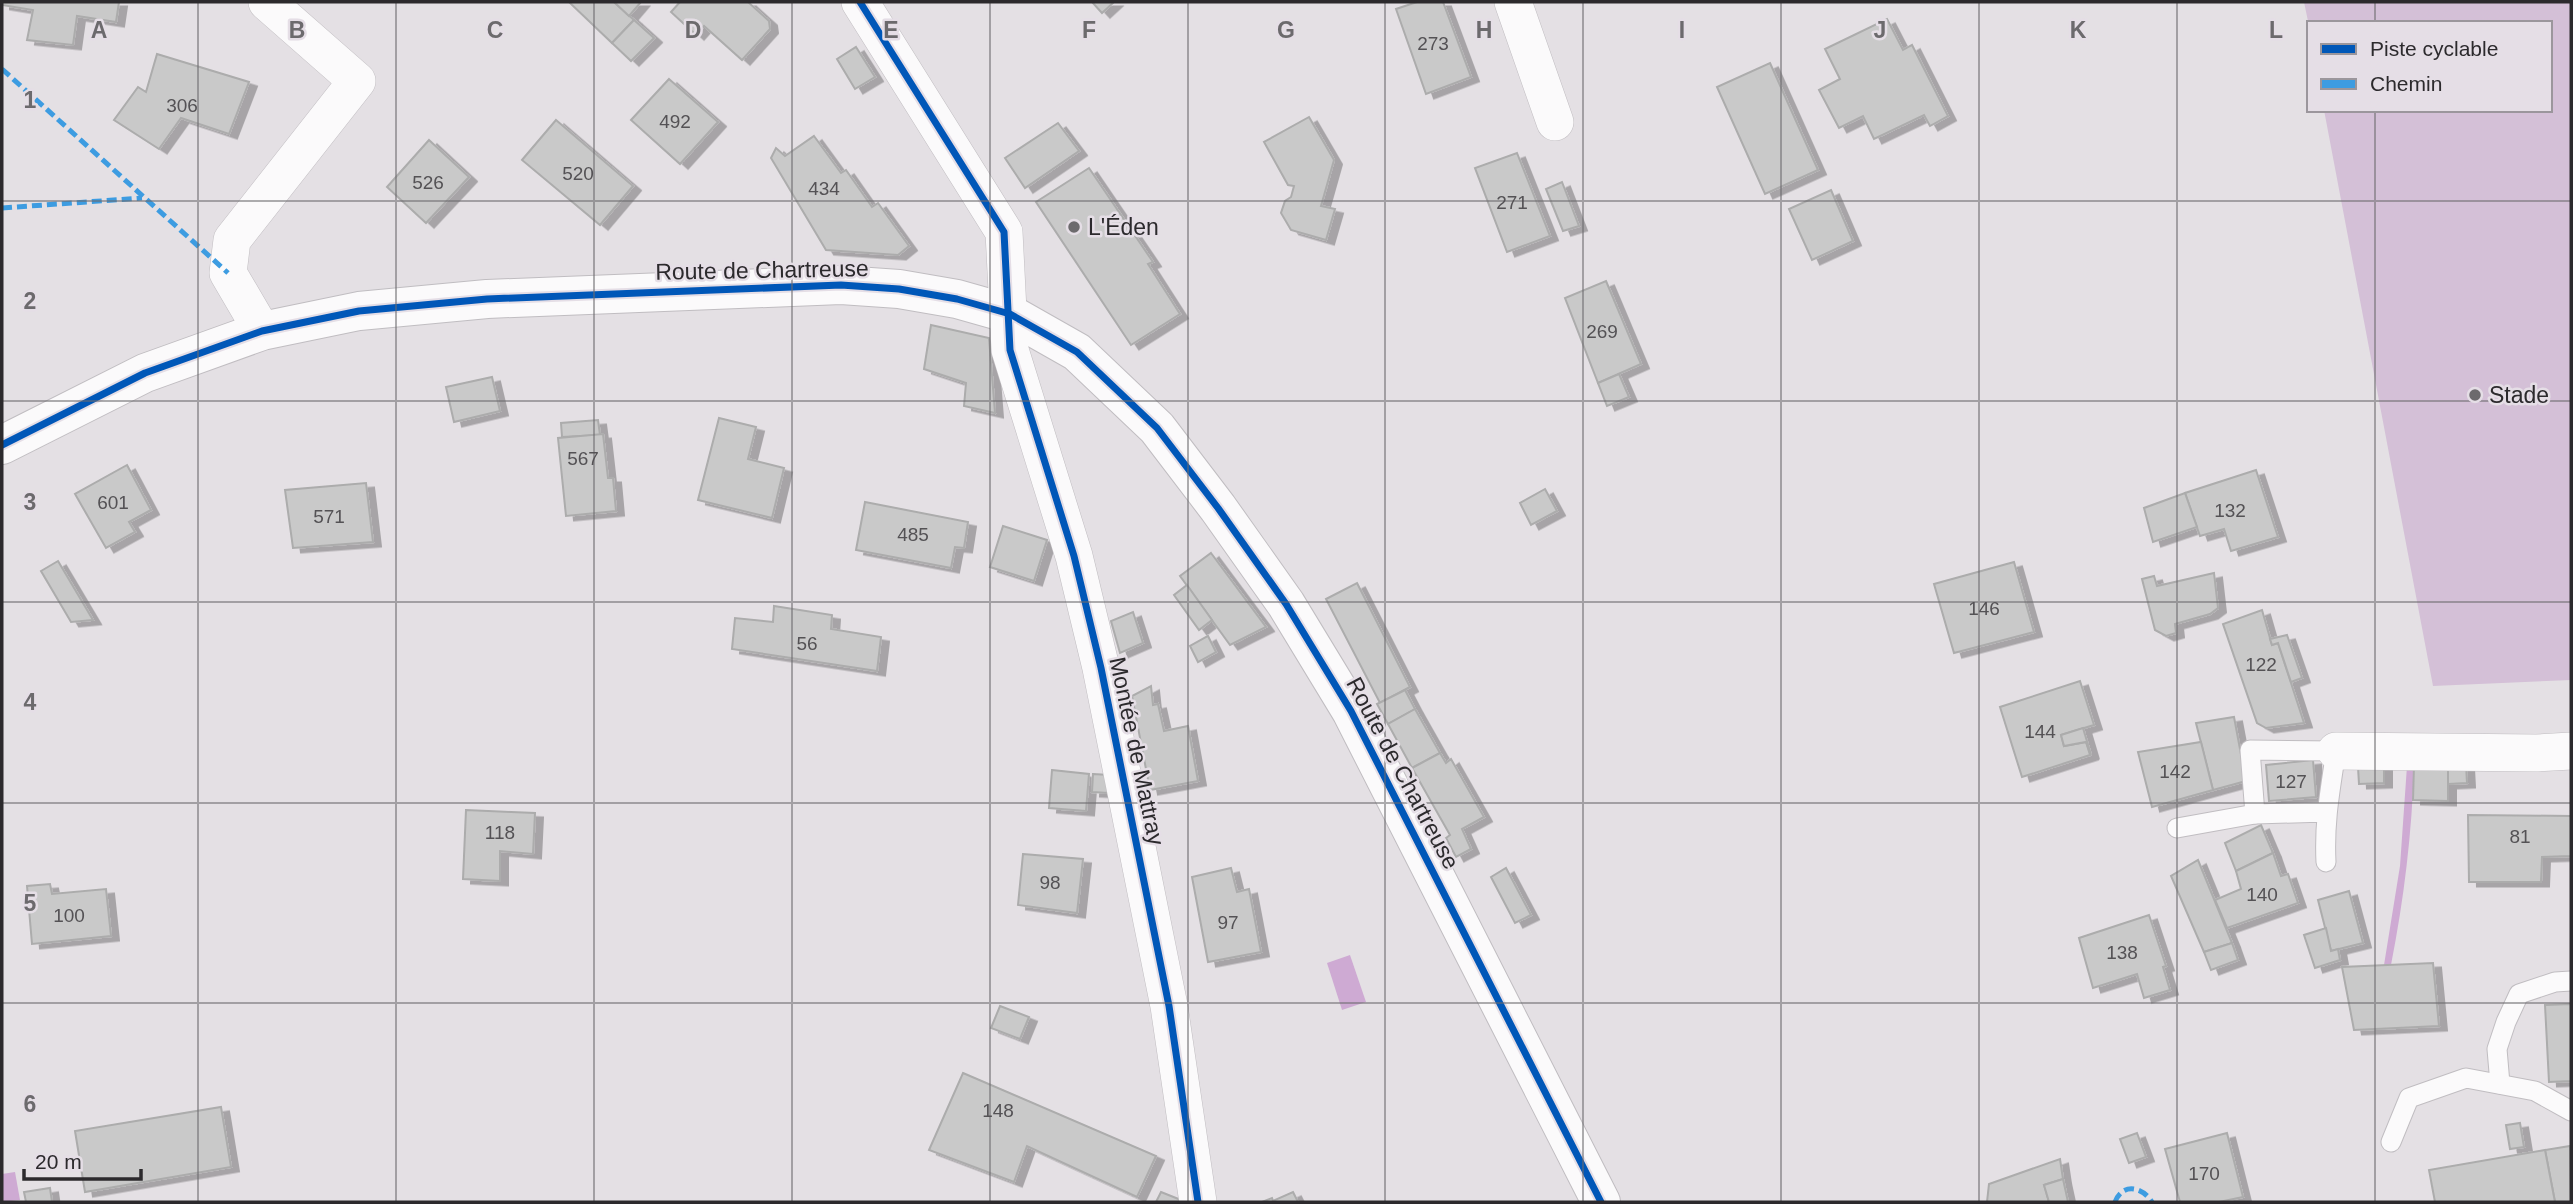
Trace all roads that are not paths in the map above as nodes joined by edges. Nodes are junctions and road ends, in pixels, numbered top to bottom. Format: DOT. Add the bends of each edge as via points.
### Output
graph roads {
  1 [pos="267,2"];
  2 [pos="860,2"];
  3 [pos="1513,2"];
  4 [pos="1555,122"];
  5 [pos="1010,314"];
  6 [pos="262,331"];
  7 [pos="2,445"];
  8 [pos="2336,751"];
  9 [pos="2571,751"];
  10 [pos="2326,812"];
  11 [pos="2255,814"];
  12 [pos="2177,828"];
  13 [pos="2326,862"];
  14 [pos="2571,981"];
  15 [pos="2500,1084"];
  16 [pos="2571,1111"];
  17 [pos="2391,1142"];
  18 [pos="1198,1202"];
  19 [pos="1601,1202"];
  1 -- 6 [label="street" via="358,81 232,240 228,273"];
  2 -- 5 [label="street, Montée de Mattray" via="1004,232"];
  3 -- 4 [label="street"];
  5 -- 6 [label="main road, Route de Chartreuse" via="899,289 841,285 488,299 359,311"];
  5 -- 18 [label="street, Montée de Mattray" via="1010,350 1074,556 1101,668 1169,1006"];
  5 -- 19 [label="main road, Route de Chartreuse" via="1077,352 1157,429 1286,604 1351,711"];
  6 -- 7 [label="main road, Route de Chartreuse" via="145,373"];
  8 -- 9 [label="street"];
  8 -- 10 [label="lane"];
  8 -- 11 [label="lane" via="2250,751"];
  10 -- 11 [label="lane"];
  10 -- 13 [label="lane"];
  11 -- 12 [label="lane"];
  14 -- 15 [label="lane" via="2519,994 2497,1049"];
  15 -- 16 [label="lane" via="2535,1091"];
  15 -- 17 [label="lane" via="2466,1078 2409,1098"];
}
